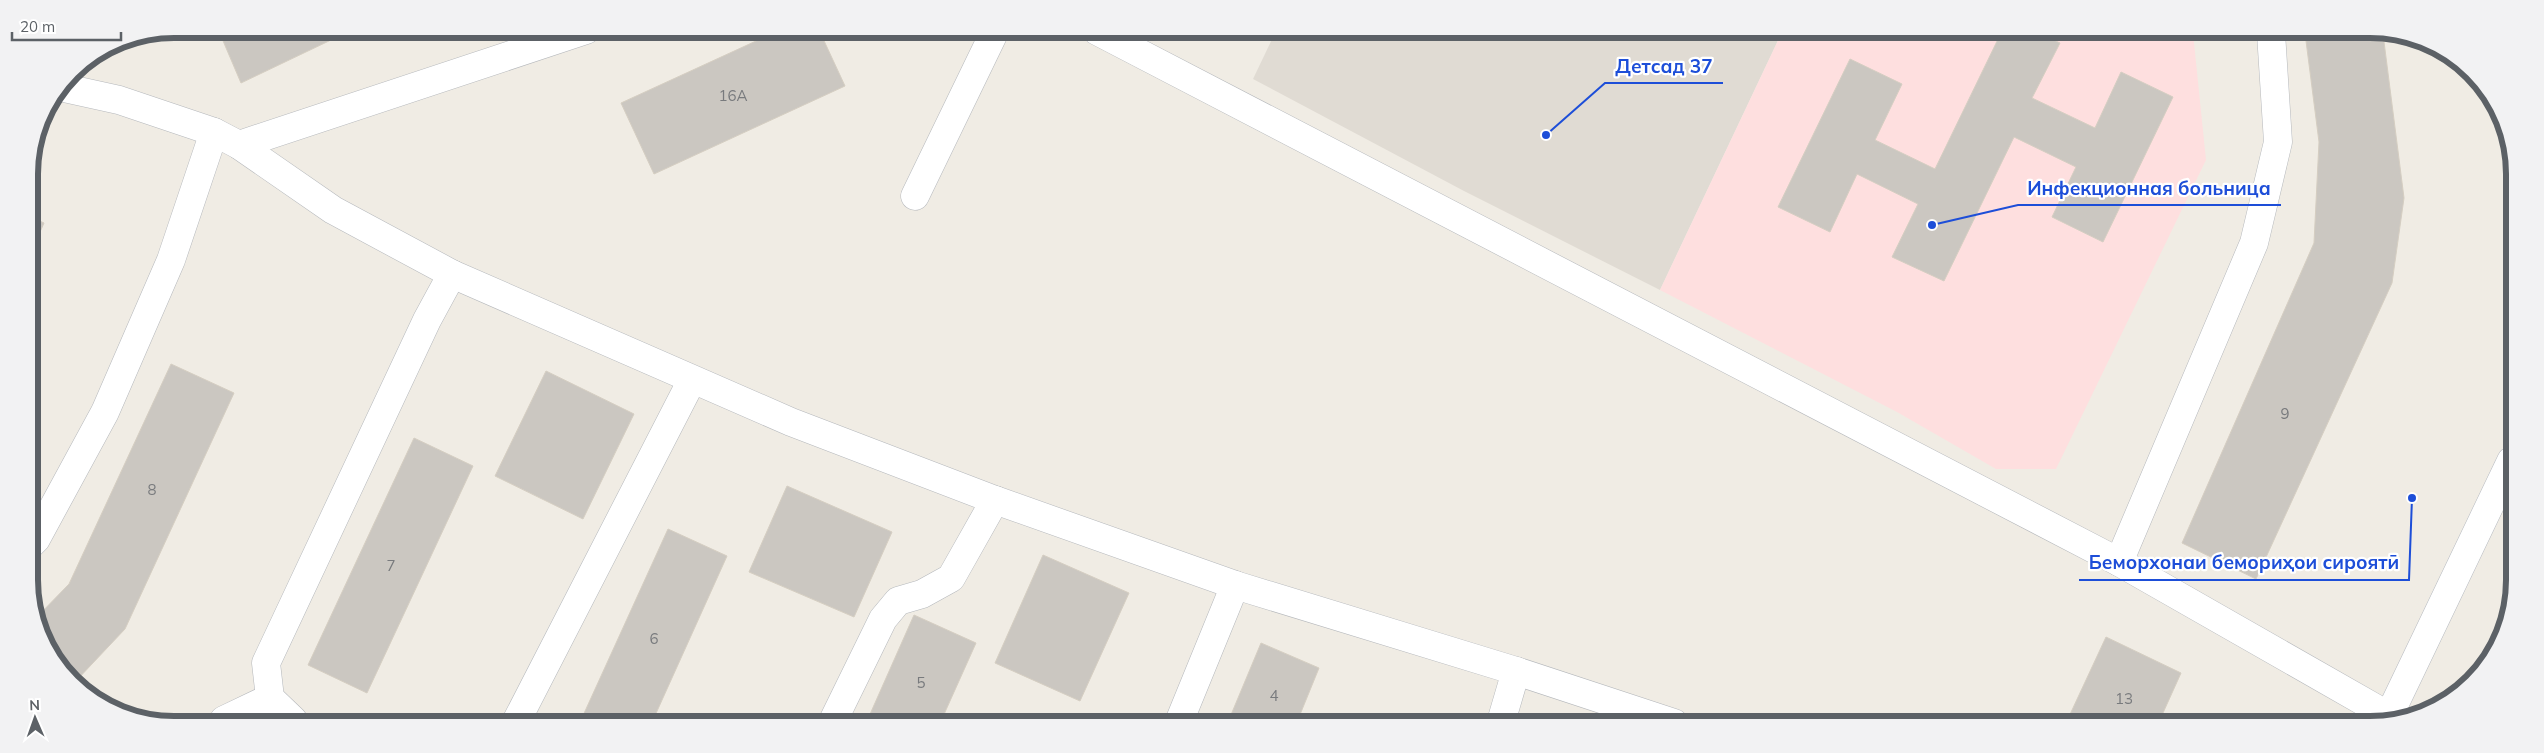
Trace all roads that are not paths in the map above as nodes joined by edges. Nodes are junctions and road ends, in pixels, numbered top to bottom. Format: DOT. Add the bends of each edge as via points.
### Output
graph roads {
  1 [pos="562,38"];
  2 [pos="991,38"];
  3 [pos="1110,38"];
  4 [pos="2271,38"];
  5 [pos="67,89"];
  6 [pos="214,132"];
  7 [pos="239,146"];
  8 [pos="915,196"];
  9 [pos="452,274"];
  10 [pos="692,380"];
  11 [pos="2506,472"];
  12 [pos="995,500"];
  13 [pos="38,535"];
  14 [pos="2119,562"];
  15 [pos="1235,585"];
  16 [pos="1516,671"];
  17 [pos="270,698"];
  18 [pos="2391,714"];
  19 [pos="1503,715"];
  20 [pos="1653,715"];
  21 [pos="2381,715"];
  22 [pos="232,716"];
  23 [pos="289,716"];
  24 [pos="519,716"];
  25 [pos="836,716"];
  26 [pos="1182,716"];
  1 -- 7 [label="street"];
  2 -- 8 [label="street"];
  3 -- 14 [label="street"];
  4 -- 14 [label="street" via="2278,142 2254,243"];
  5 -- 6 [label="street" via="119,100"];
  6 -- 7 [label="street"];
  6 -- 13 [label="street" via="170,260 105,412"];
  7 -- 9 [label="street" via="333,210"];
  9 -- 10 [label="street"];
  9 -- 17 [label="street" via="427,320 266,663"];
  10 -- 12 [label="street" via="791,422"];
  10 -- 24 [label="street"];
  11 -- 18 [label="street"];
  12 -- 15 [label="street"];
  12 -- 25 [label="street" via="951,578 922,594 898,601 883,619"];
  14 -- 21 [label="street"];
  15 -- 16 [label="street"];
  15 -- 26 [label="street"];
  16 -- 19 [label="street"];
  16 -- 20 [label="street"];
  17 -- 22 [label="street"];
  17 -- 23 [label="street"];
}
